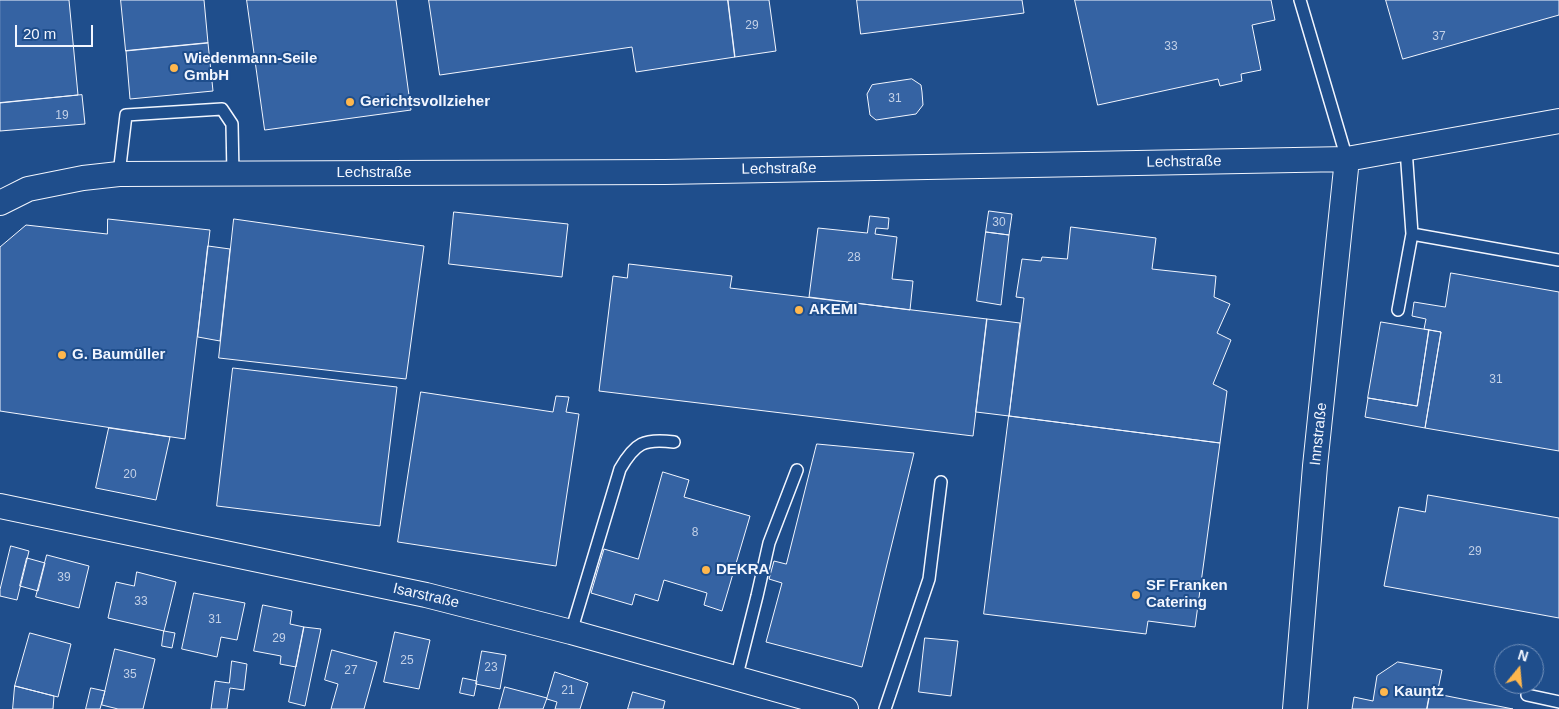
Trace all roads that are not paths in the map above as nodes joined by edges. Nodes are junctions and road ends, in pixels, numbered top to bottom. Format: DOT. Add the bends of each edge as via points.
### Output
graph roads {
  1 [pos="1300,0"];
  2 [pos="1559,121"];
  3 [pos="1406,148"];
  4 [pos="1347,159"];
  5 [pos="120,174"];
  6 [pos="233,174"];
  7 [pos="0,203"];
  8 [pos="1412,234"];
  9 [pos="1559,260"];
  10 [pos="1398,310"];
  11 [pos="674,442"];
  12 [pos="798,470"];
  13 [pos="940,482"];
  14 [pos="0,506"];
  15 [pos="571,632"];
  16 [pos="736,679"];
  17 [pos="1527,695"];
  18 [pos="1559,702"];
  19 [pos="846,709"];
  20 [pos="886,709"];
  21 [pos="1295,709"];
  1 -- 4 [label="lane"];
  2 -- 3 [label="street, Lechstraße"];
  3 -- 4 [label="street, Lechstraße"];
  3 -- 8 [label="lane"];
  4 -- 6 [label="street, Lechstraße" via="657,172"];
  4 -- 21 [label="street, Innstraße"];
  5 -- 6 [label="street, Lechstraße"];
  5 -- 6 [label="lane" via="126,115 222,109 232,124"];
  5 -- 7 [label="street, Lechstraße" via="28,189"];
  8 -- 9 [label="lane"];
  8 -- 10 [label="lane"];
  11 -- 15 [label="lane" via="657,440 643,443 630,453 620,469"];
  12 -- 16 [label="lane" via="769,543"];
  13 -- 20 [label="lane" via="929,579"];
  14 -- 15 [label="street, Isarstraße" via="426,595"];
  15 -- 16 [label="street, Isarstraße"];
  16 -- 19 [label="street, Isarstraße"];
  17 -- 18 [label="lane"];
}
